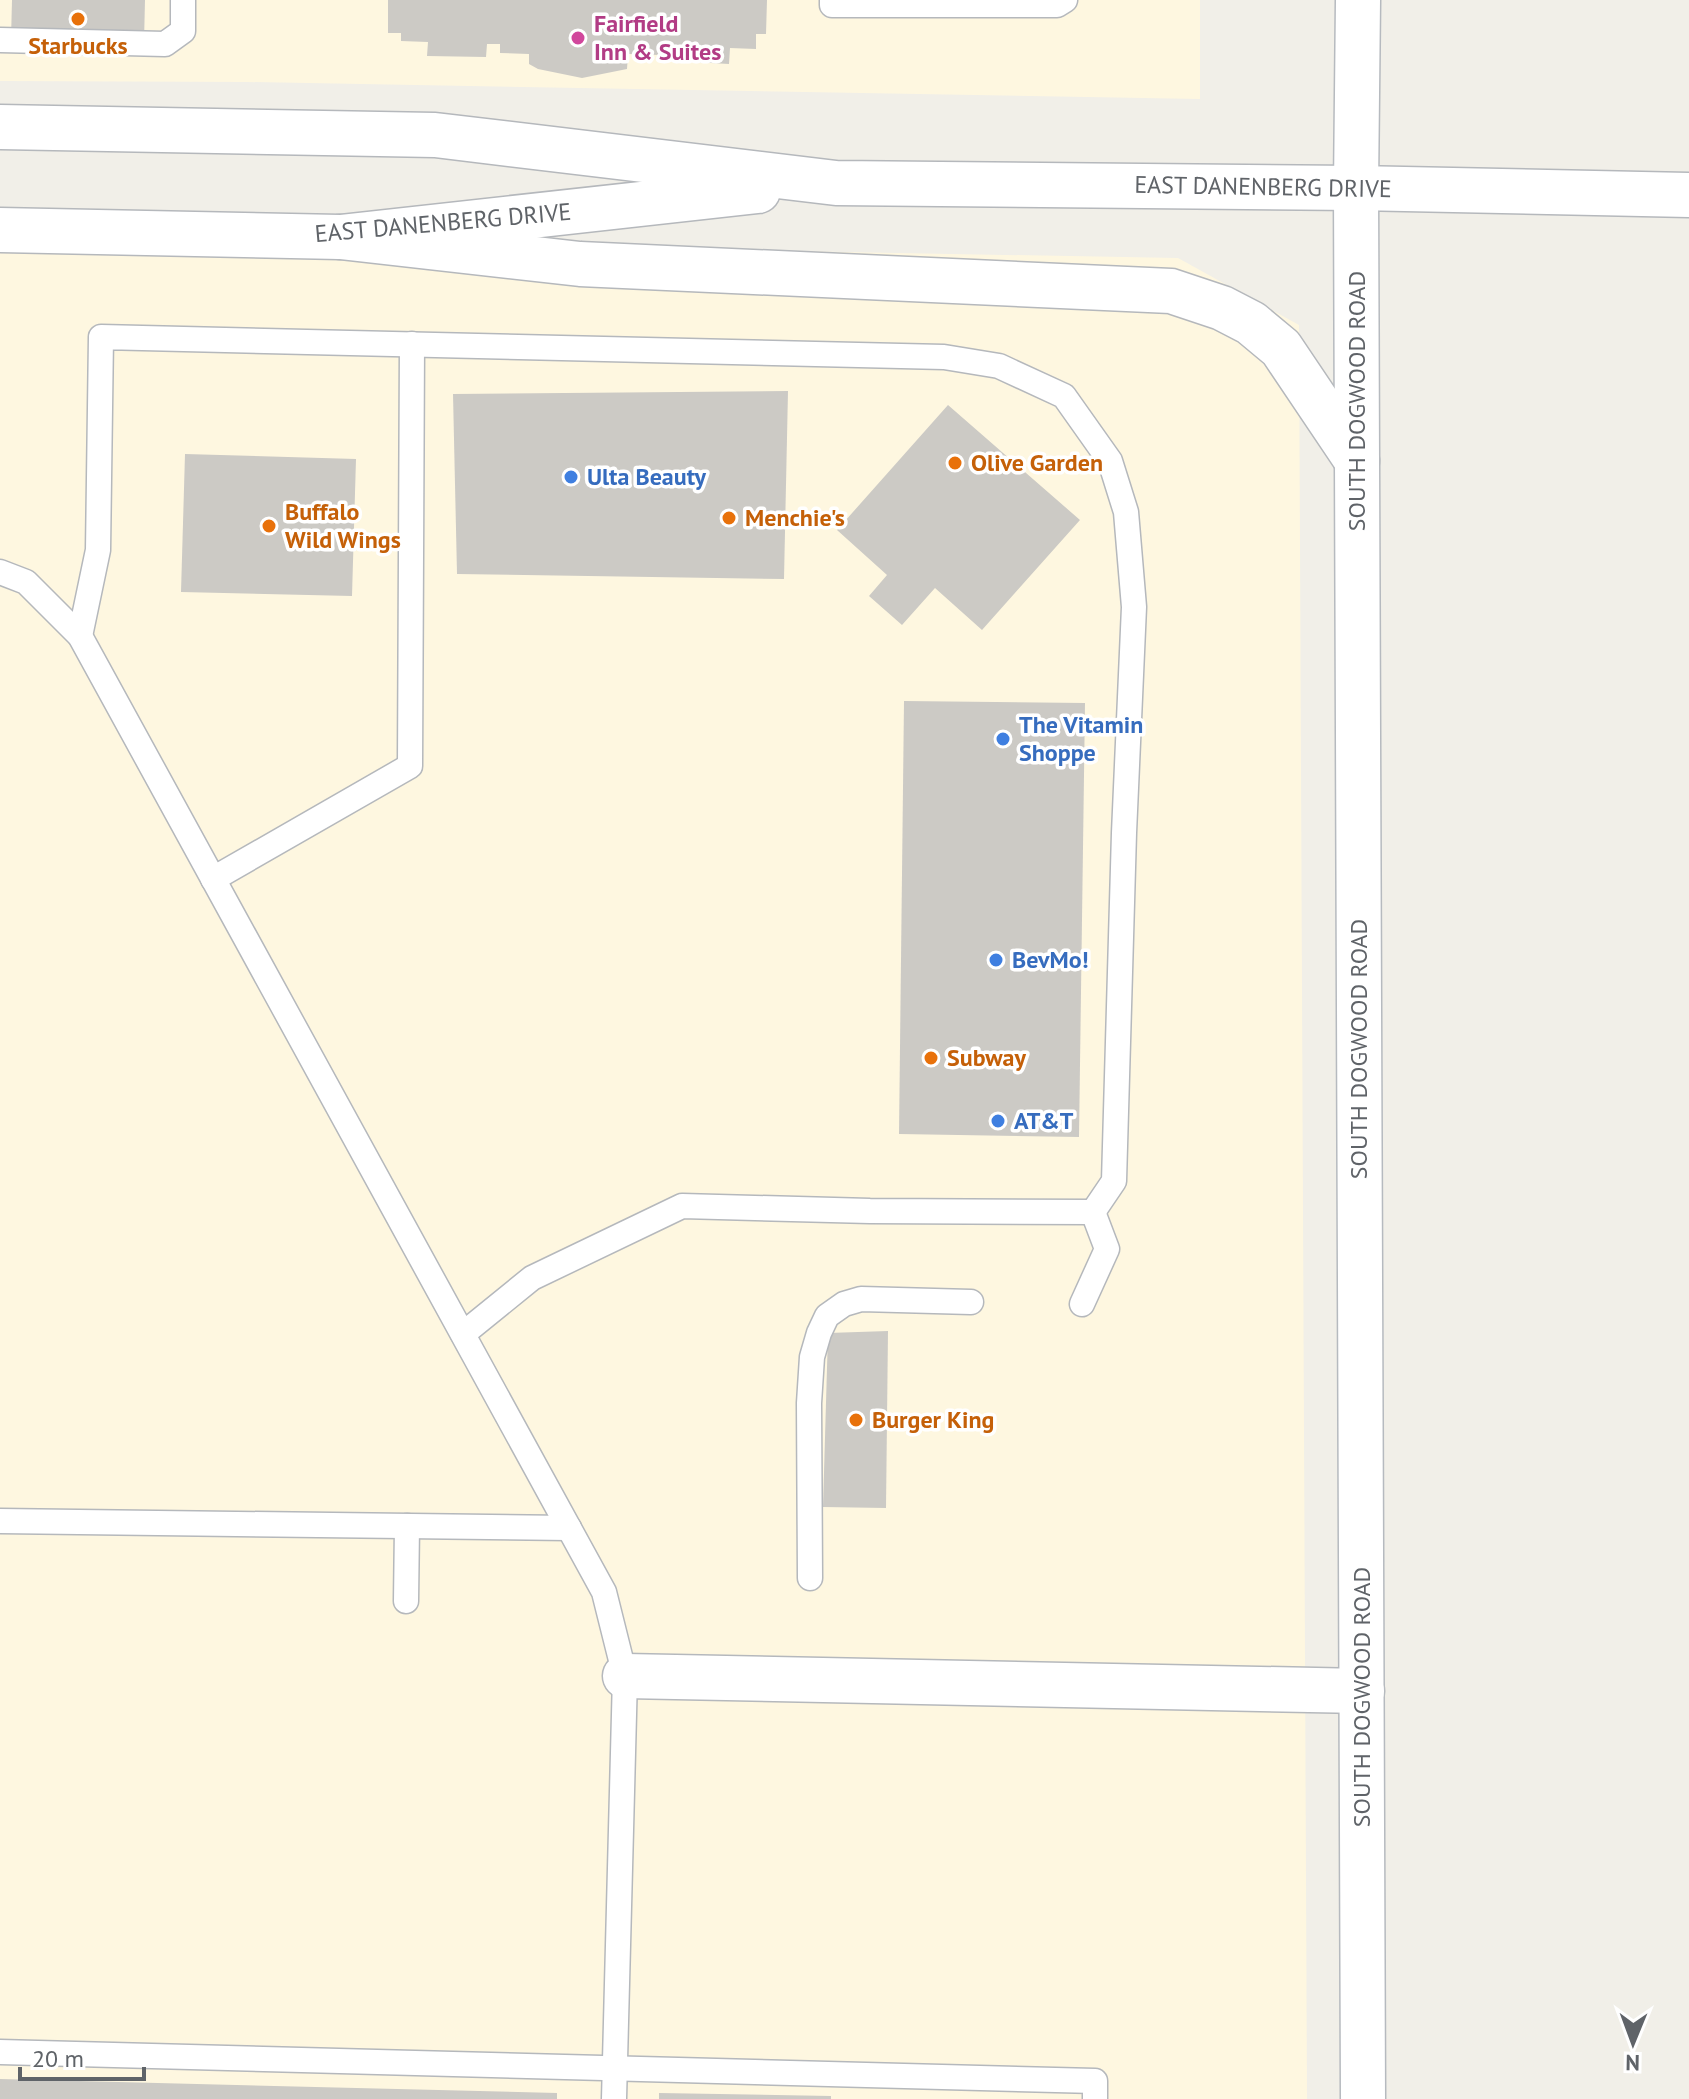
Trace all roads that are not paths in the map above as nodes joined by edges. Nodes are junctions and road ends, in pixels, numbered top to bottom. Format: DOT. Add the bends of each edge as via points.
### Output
graph roads {
  1 [pos="183,0"];
  2 [pos="832,0"];
  3 [pos="1065,0"];
  4 [pos="1358,0"];
  5 [pos="0,40"];
  6 [pos="0,127"];
  7 [pos="836,183"];
  8 [pos="1356,188"];
  9 [pos="1689,195"];
  10 [pos="0,230"];
  11 [pos="340,237"];
  12 [pos="412,344"];
  13 [pos="1357,461"];
  14 [pos="0,572"];
  15 [pos="80,636"];
  16 [pos="213,879"];
  17 [pos="1093,1212"];
  18 [pos="971,1302"];
  19 [pos="1082,1304"];
  20 [pos="463,1334"];
  21 [pos="0,1521"];
  22 [pos="407,1526"];
  23 [pos="569,1528"];
  24 [pos="810,1578"];
  25 [pos="406,1601"];
  26 [pos="625,1676"];
  27 [pos="1362,1691"];
  28 [pos="0,2052"];
  29 [pos="615,2069"];
  30 [pos="614,2099"];
  31 [pos="1095,2099"];
  32 [pos="1363,2099"];
  1 -- 5 [label="lane" via="183,31 165,44"];
  2 -- 3 [label="lane" via="832,5 1057,5"];
  4 -- 8 [label="street, SOUTH DOGWOOD ROAD"];
  6 -- 7 [label="street, EAST DANENBERG DRIVE" via="435,135"];
  7 -- 8 [label="street, EAST DANENBERG DRIVE"];
  7 -- 11 [label="street, EAST DANENBERG DRIVE"];
  8 -- 9 [label="street, EAST DANENBERG DRIVE"];
  8 -- 13 [label="street, SOUTH DOGWOOD ROAD"];
  10 -- 11 [label="street, EAST DANENBERG DRIVE"];
  11 -- 13 [label="street" via="580,264 1171,291 1251,323 1281,348"];
  12 -- 15 [label="lane" via="101,337 98,550"];
  12 -- 16 [label="lane" via="410,766"];
  12 -- 17 [label="lane" via="944,357 999,366 1064,396 1110,461 1126,512 1134,607 1114,1181"];
  13 -- 27 [label="street, SOUTH DOGWOOD ROAD"];
  14 -- 15 [label="lane" via="26,582"];
  15 -- 16 [label="lane"];
  16 -- 20 [label="lane"];
  17 -- 19 [label="lane" via="1107,1249"];
  17 -- 20 [label="lane" via="682,1206 532,1278"];
  18 -- 24 [label="lane" via="861,1299 827,1316 812,1357 809,1403"];
  20 -- 23 [label="lane"];
  21 -- 22 [label="lane"];
  22 -- 23 [label="lane"];
  22 -- 25 [label="lane"];
  23 -- 26 [label="lane" via="604,1592"];
  26 -- 27 [label="street"];
  26 -- 29 [label="lane"];
  27 -- 32 [label="street, SOUTH DOGWOOD ROAD"];
  28 -- 29 [label="lane"];
  29 -- 30 [label="lane"];
  29 -- 31 [label="lane" via="1095,2081"];
}
